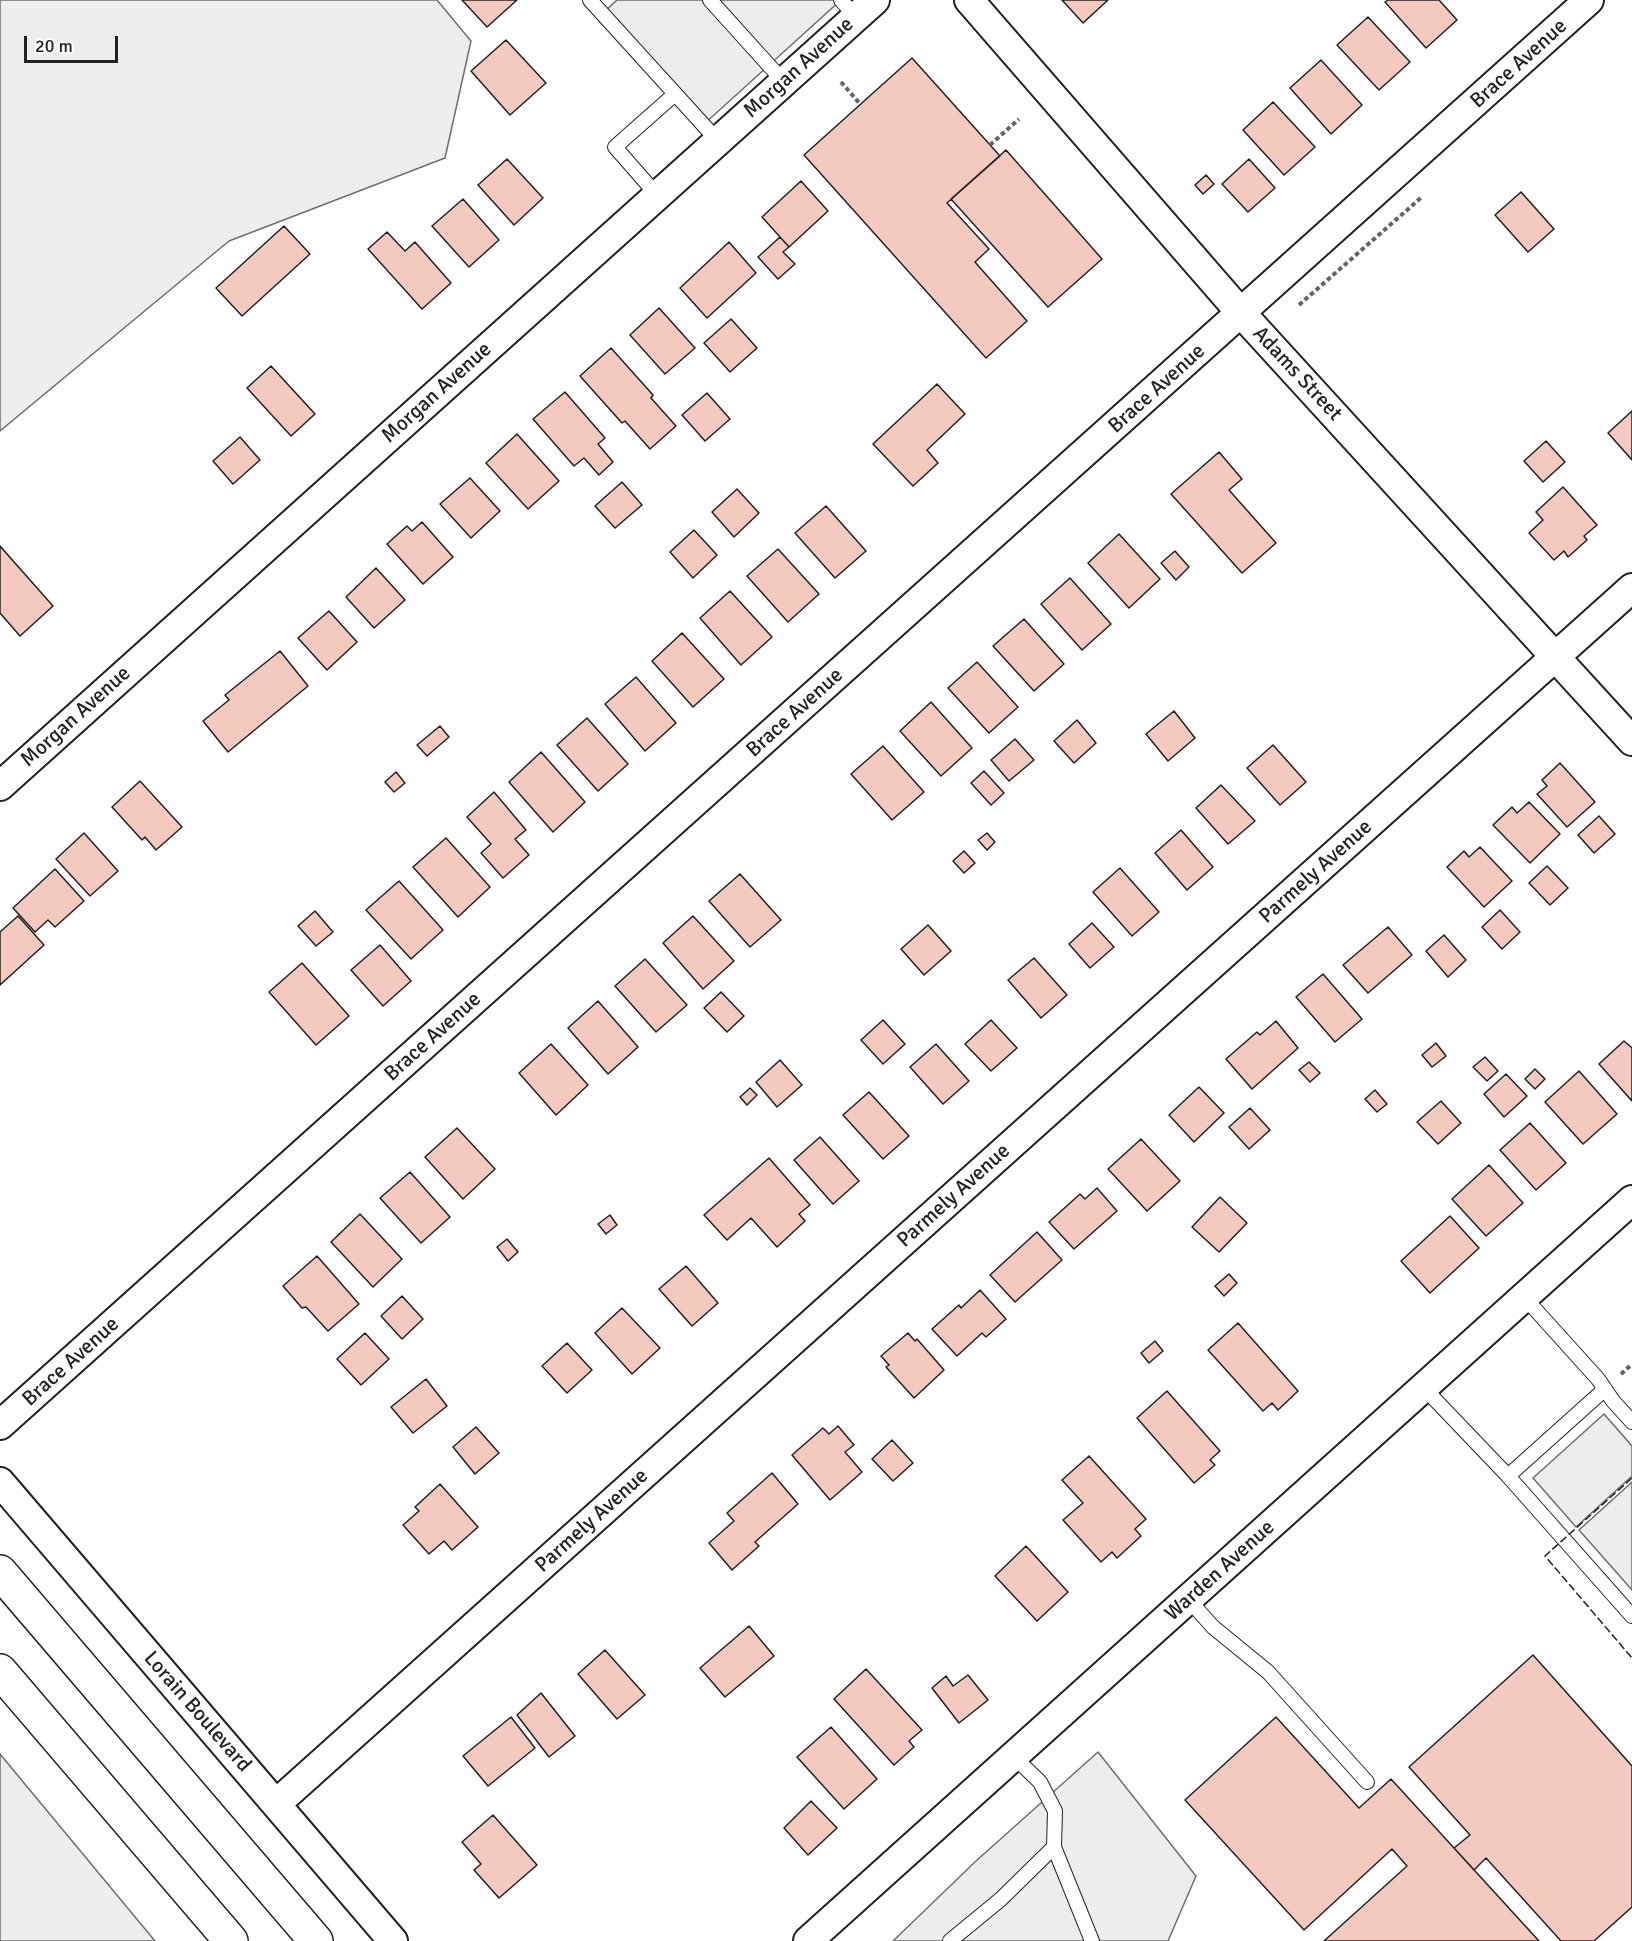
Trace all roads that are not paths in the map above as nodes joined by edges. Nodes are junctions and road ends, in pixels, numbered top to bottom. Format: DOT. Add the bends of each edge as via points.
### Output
graph roads {
  1 [pos="590,0"];
  2 [pos="710,0"];
  3 [pos="969,0"];
  4 [pos="1589,0"];
  5 [pos="857,6"];
  6 [pos="784,82"];
  7 [pos="675,94"];
  8 [pos="718,141"];
  9 [pos="657,195"];
  10 [pos="1241,313"];
  11 [pos="1632,588"];
  12 [pos="1556,656"];
  13 [pos="1632,741"];
  14 [pos="0,786"];
  15 [pos="1632,1200"];
  16 [pos="1524,1297"];
  17 [pos="1424,1387"];
  18 [pos="1605,1389"];
  19 [pos="1632,1422"];
  20 [pos="0,1425"];
  21 [pos="1508,1476"];
  22 [pos="0,1482"];
  23 [pos="0,1572"];
  24 [pos="1188,1599"];
  25 [pos="1632,1616"];
  26 [pos="0,1671"];
  27 [pos="1013,1756"];
  28 [pos="1366,1782"];
  29 [pos="276,1804"];
  30 [pos="1054,1847"];
  31 [pos="231,1941"];
  32 [pos="316,1941"];
  33 [pos="393,1941"];
  34 [pos="808,1941"];
  35 [pos="950,1941"];
  36 [pos="1092,1941"];
  1 -- 7 [label="lane"];
  2 -- 6 [label="lane"];
  3 -- 10 [label="street, Adams Street"];
  4 -- 10 [label="street, Brace Avenue"];
  5 -- 6 [label="street, Morgan Avenue"];
  6 -- 8 [label="street, Morgan Avenue"];
  7 -- 8 [label="lane"];
  7 -- 9 [label="lane" via="615,147"];
  8 -- 9 [label="street, Morgan Avenue"];
  9 -- 14 [label="street, Morgan Avenue"];
  10 -- 12 [label="street, Adams Street"];
  10 -- 20 [label="street, Brace Avenue"];
  11 -- 12 [label="street, Parmely Avenue"];
  12 -- 13 [label="street, Adams Street"];
  12 -- 29 [label="street, Parmely Avenue"];
  15 -- 16 [label="street, Warden Avenue"];
  16 -- 17 [label="street, Warden Avenue"];
  16 -- 18 [label="lane"];
  17 -- 21 [label="lane"];
  17 -- 24 [label="street, Warden Avenue"];
  18 -- 19 [label="lane"];
  18 -- 21 [label="lane"];
  21 -- 25 [label="lane"];
  22 -- 29 [label="street, Lorain Boulevard"];
  23 -- 32 [label="highway"];
  24 -- 27 [label="street, Warden Avenue"];
  24 -- 28 [label="lane" via="1213,1627 1268,1672"];
  26 -- 31 [label="highway"];
  27 -- 30 [label="lane" via="1040,1782 1055,1811"];
  27 -- 34 [label="street, Warden Avenue"];
  29 -- 33 [label="street, Lorain Boulevard"];
  30 -- 35 [label="lane" via="1001,1899"];
  30 -- 36 [label="lane"];
}
